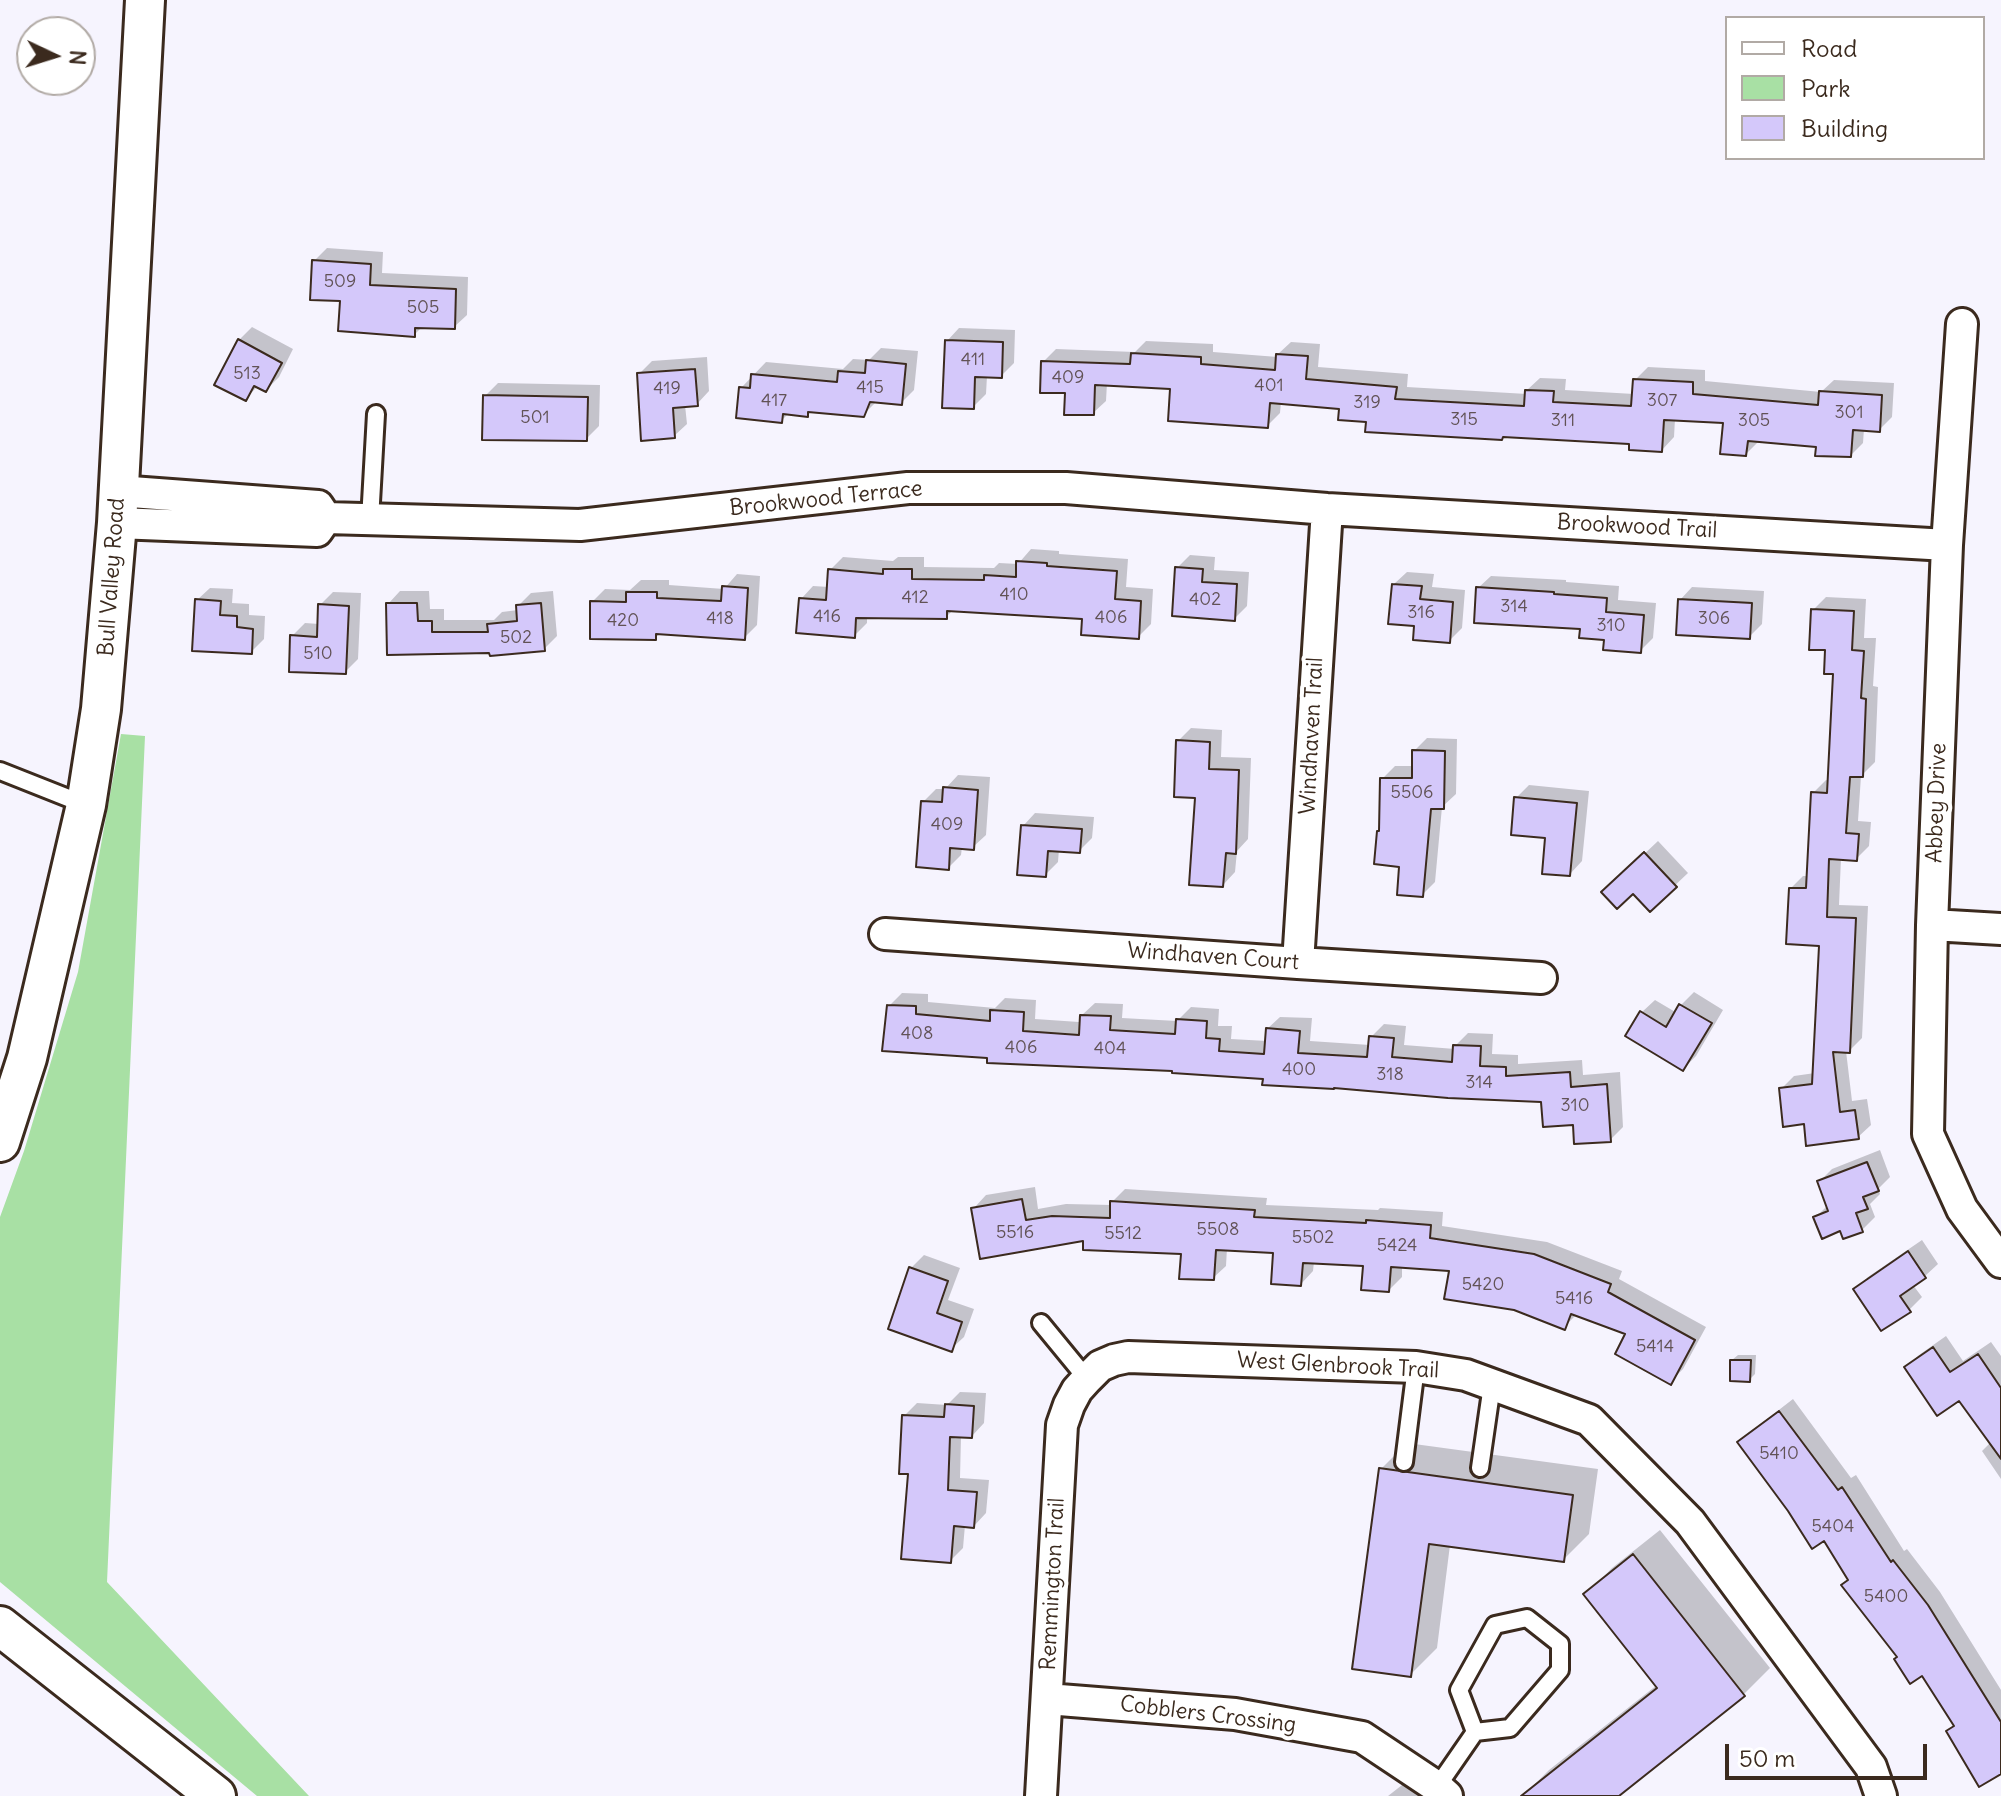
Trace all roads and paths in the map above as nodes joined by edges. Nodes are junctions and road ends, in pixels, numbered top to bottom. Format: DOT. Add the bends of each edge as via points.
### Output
graph roads {
  1 [pos="145,0"];
  2 [pos="1962,324"];
  3 [pos="376,414"];
  4 [pos="118,507"];
  5 [pos="1327,509"];
  6 [pos="370,520"];
  7 [pos="1947,545"];
  8 [pos="0,771"];
  9 [pos="86,805"];
  10 [pos="1932,925"];
  11 [pos="2001,929"];
  12 [pos="885,934"];
  13 [pos="1298,963"];
  14 [pos="1541,978"];
  15 [pos="0,1142"];
  16 [pos="2001,1262"];
  17 [pos="1041,1323"];
  18 [pos="1416,1367"];
  19 [pos="1087,1379"];
  20 [pos="1492,1385"];
  21 [pos="1404,1462"];
  22 [pos="1480,1468"];
  23 [pos="0,1626"];
  24 [pos="1047,1699"];
  25 [pos="1475,1732"];
  26 [pos="1442,1791"];
  27 [pos="216,1796"];
  28 [pos="1041,1796"];
  29 [pos="1881,1796"];
  1 -- 4 [label="street, Bull Valley Road"];
  2 -- 7 [label="street, Abbey Drive"];
  3 -- 6 [label="lane"];
  4 -- 6 [label="street, Brookwood Terrace" via="317,531 326,518"];
  4 -- 9 [label="street, Bull Valley Road" via="101,709"];
  5 -- 6 [label="street, Brookwood Terrace" via="1066,488 908,488 580,525"];
  5 -- 7 [label="street, Brookwood Trail"];
  5 -- 13 [label="street, Windhaven Trail"];
  7 -- 10 [label="street, Abbey Drive"];
  8 -- 9 [label="lane"];
  9 -- 15 [label="street, Bull Valley Road" via="27,1058"];
  10 -- 11 [label="street"];
  10 -- 16 [label="street, Abbey Drive" via="1928,1134 1962,1209"];
  12 -- 13 [label="street, Windhaven Court"];
  13 -- 14 [label="street, Windhaven Court"];
  17 -- 19 [label="lane"];
  18 -- 19 [label="street, West Glenbrook Trail" via="1128,1357 1100,1366"];
  18 -- 20 [label="street, West Glenbrook Trail"];
  18 -- 21 [label="lane"];
  19 -- 24 [label="street, Remmington Trail" via="1062,1425"];
  20 -- 22 [label="lane"];
  20 -- 29 [label="street, West Glenbrook Trail" via="1589,1420 1690,1522 1871,1767"];
  23 -- 27 [label="street"];
  24 -- 26 [label="street, Cobblers Crossing" via="1235,1714 1362,1737"];
  24 -- 28 [label="street, Remmington Trail"];
  25 -- 25 [label="lane" via="1510,1728 1560,1670 1560,1644 1527,1618 1495,1625 1459,1690"];
  25 -- 26 [label="lane"];
}
